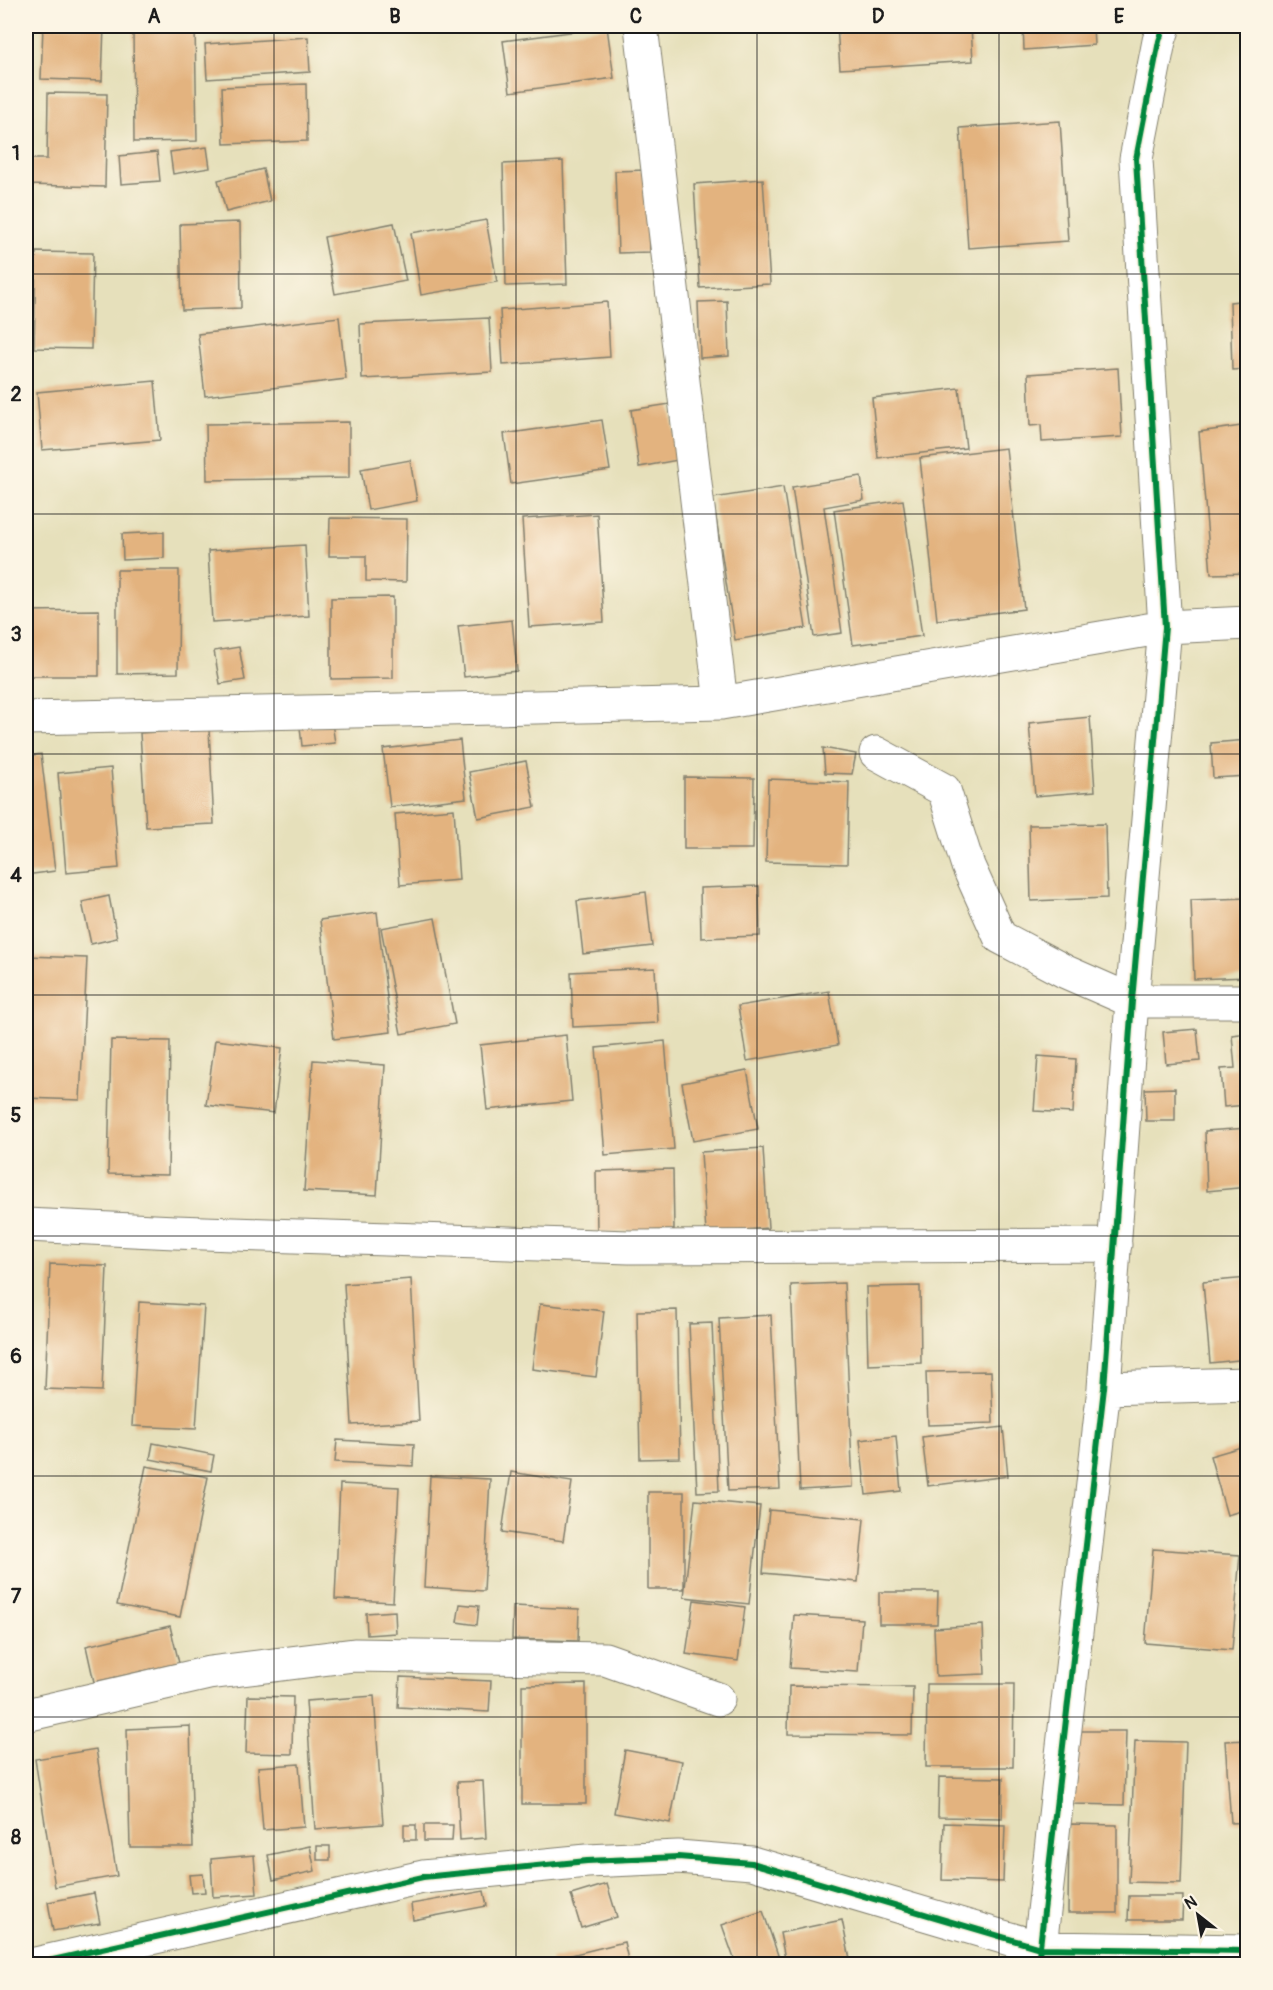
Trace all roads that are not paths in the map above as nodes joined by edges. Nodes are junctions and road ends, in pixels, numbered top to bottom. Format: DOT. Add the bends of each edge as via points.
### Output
graph roads {
  1 [pos="641,26"];
  2 [pos="1164,26"];
  3 [pos="1248,623"];
  4 [pos="1165,627"];
  5 [pos="721,703"];
  6 [pos="26,718"];
  7 [pos="876,753"];
  8 [pos="1132,1000"];
  9 [pos="1248,1001"];
  10 [pos="26,1225"];
  11 [pos="1115,1245"];
  12 [pos="1248,1384"];
  13 [pos="1104,1388"];
  14 [pos="718,1700"];
  15 [pos="26,1715"];
  16 [pos="1248,1951"];
  17 [pos="1039,1956"];
  18 [pos="36,1965"];
  1 -- 5 [label="street"];
  2 -- 4 [label="street" via="1136,159"];
  3 -- 4 [label="street"];
  4 -- 5 [label="street"];
  4 -- 8 [label="street"];
  5 -- 6 [label="street"];
  7 -- 8 [label="street" via="944,790 968,866 1000,937 1065,972"];
  8 -- 9 [label="street"];
  8 -- 11 [label="street"];
  10 -- 11 [label="street" via="629,1247"];
  11 -- 13 [label="street"];
  12 -- 13 [label="street"];
  13 -- 17 [label="street"];
  14 -- 15 [label="street" via="605,1659 354,1655 209,1673"];
  16 -- 17 [label="street"];
  17 -- 18 [label="street" via="752,1863 678,1857 587,1861 423,1877"];
}
